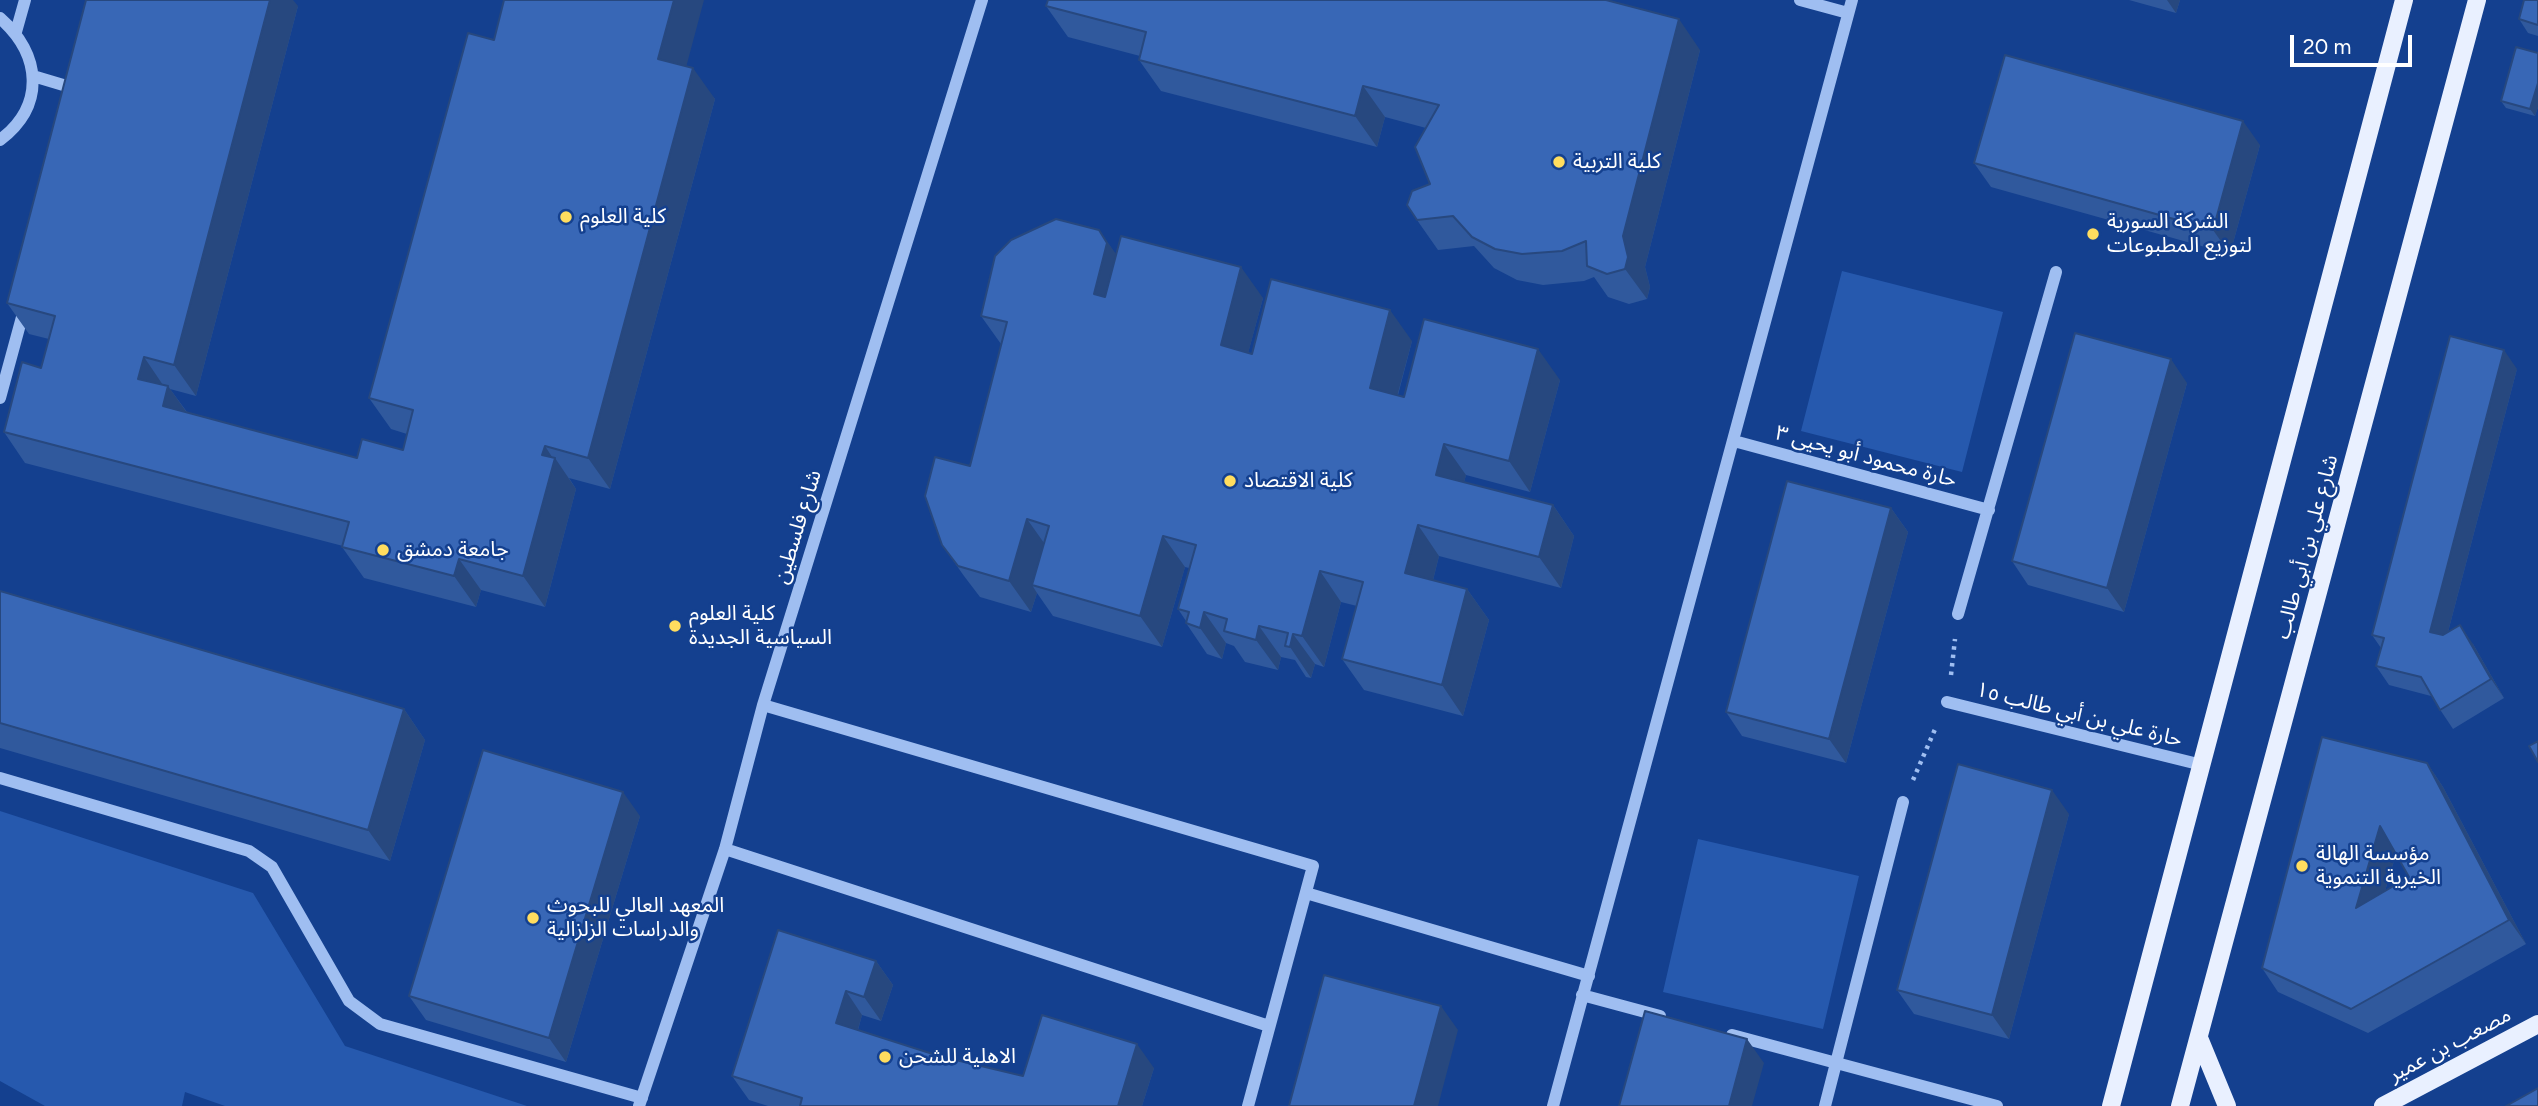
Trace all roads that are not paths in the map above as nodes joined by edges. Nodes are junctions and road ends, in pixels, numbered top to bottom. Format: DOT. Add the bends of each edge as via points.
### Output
graph roads {
  1 [pos="25,0"];
  2 [pos="982,0"];
  3 [pos="1800,0"];
  4 [pos="2404,0"];
  5 [pos="2477,0"];
  6 [pos="1850,6"];
  7 [pos="0,18"];
  8 [pos="16,32"];
  9 [pos="33,76"];
  10 [pos="79,104"];
  11 [pos="0,140"];
  12 [pos="2056,272"];
  13 [pos="29,290"];
  14 [pos="0,397"];
  15 [pos="1734,441"];
  16 [pos="1989,510"];
  17 [pos="1958,614"];
  18 [pos="1948,702"];
  19 [pos="763,705"];
  20 [pos="2202,765"];
  21 [pos="0,778"];
  22 [pos="1903,802"];
  23 [pos="725,849"];
  24 [pos="1306,893"];
  25 [pos="1589,976"];
  26 [pos="1582,995"];
  27 [pos="1676,1020"];
  28 [pos="2538,1024"];
  29 [pos="1269,1026"];
  30 [pos="1716,1031"];
  31 [pos="2199,1038"];
  32 [pos="1837,1063"];
  33 [pos="640,1102"];
  34 [pos="1248,1106"];
  35 [pos="1553,1106"];
  36 [pos="1825,1106"];
  37 [pos="1997,1106"];
  38 [pos="2111,1106"];
  39 [pos="2180,1106"];
  40 [pos="2227,1106"];
  41 [pos="2383,1106"];
  1 -- 8 [label="street"];
  2 -- 19 [label="street, شارع فلسطين"];
  3 -- 6 [label="street"];
  4 -- 20 [label="main road"];
  5 -- 31 [label="main road, شارع علي بن أبي طالب"];
  6 -- 15 [label="street"];
  7 -- 8 [label="street"];
  8 -- 9 [label="street" via="28,52"];
  9 -- 10 [label="street" via="84,84"];
  9 -- 11 [label="street" via="25,111"];
  12 -- 16 [label="street"];
  13 -- 14 [label="street"];
  15 -- 16 [label="street, حارة محمود أبو يحيى ٣"];
  15 -- 25 [label="street"];
  16 -- 17 [label="street"];
  18 -- 20 [label="street, حارة علي بن أبي طالب ١٥"];
  19 -- 23 [label="street, شارع فلسطين"];
  19 -- 24 [label="street" via="1314,866"];
  20 -- 38 [label="main road"];
  21 -- 33 [label="street" via="249,850 272,867 349,1001 380,1024"];
  22 -- 32 [label="street"];
  23 -- 29 [label="street"];
  23 -- 33 [label="street, شارع فلسطين"];
  24 -- 25 [label="street"];
  24 -- 29 [label="street"];
  25 -- 26 [label="street"];
  26 -- 27 [label="street"];
  26 -- 35 [label="street"];
  28 -- 41 [label="main road, مصعب بن عمير"];
  29 -- 34 [label="street"];
  30 -- 32 [label="street"];
  31 -- 39 [label="main road, شارع علي بن أبي طالب"];
  31 -- 40 [label="main road"];
  32 -- 36 [label="street"];
  32 -- 37 [label="street"];
}
